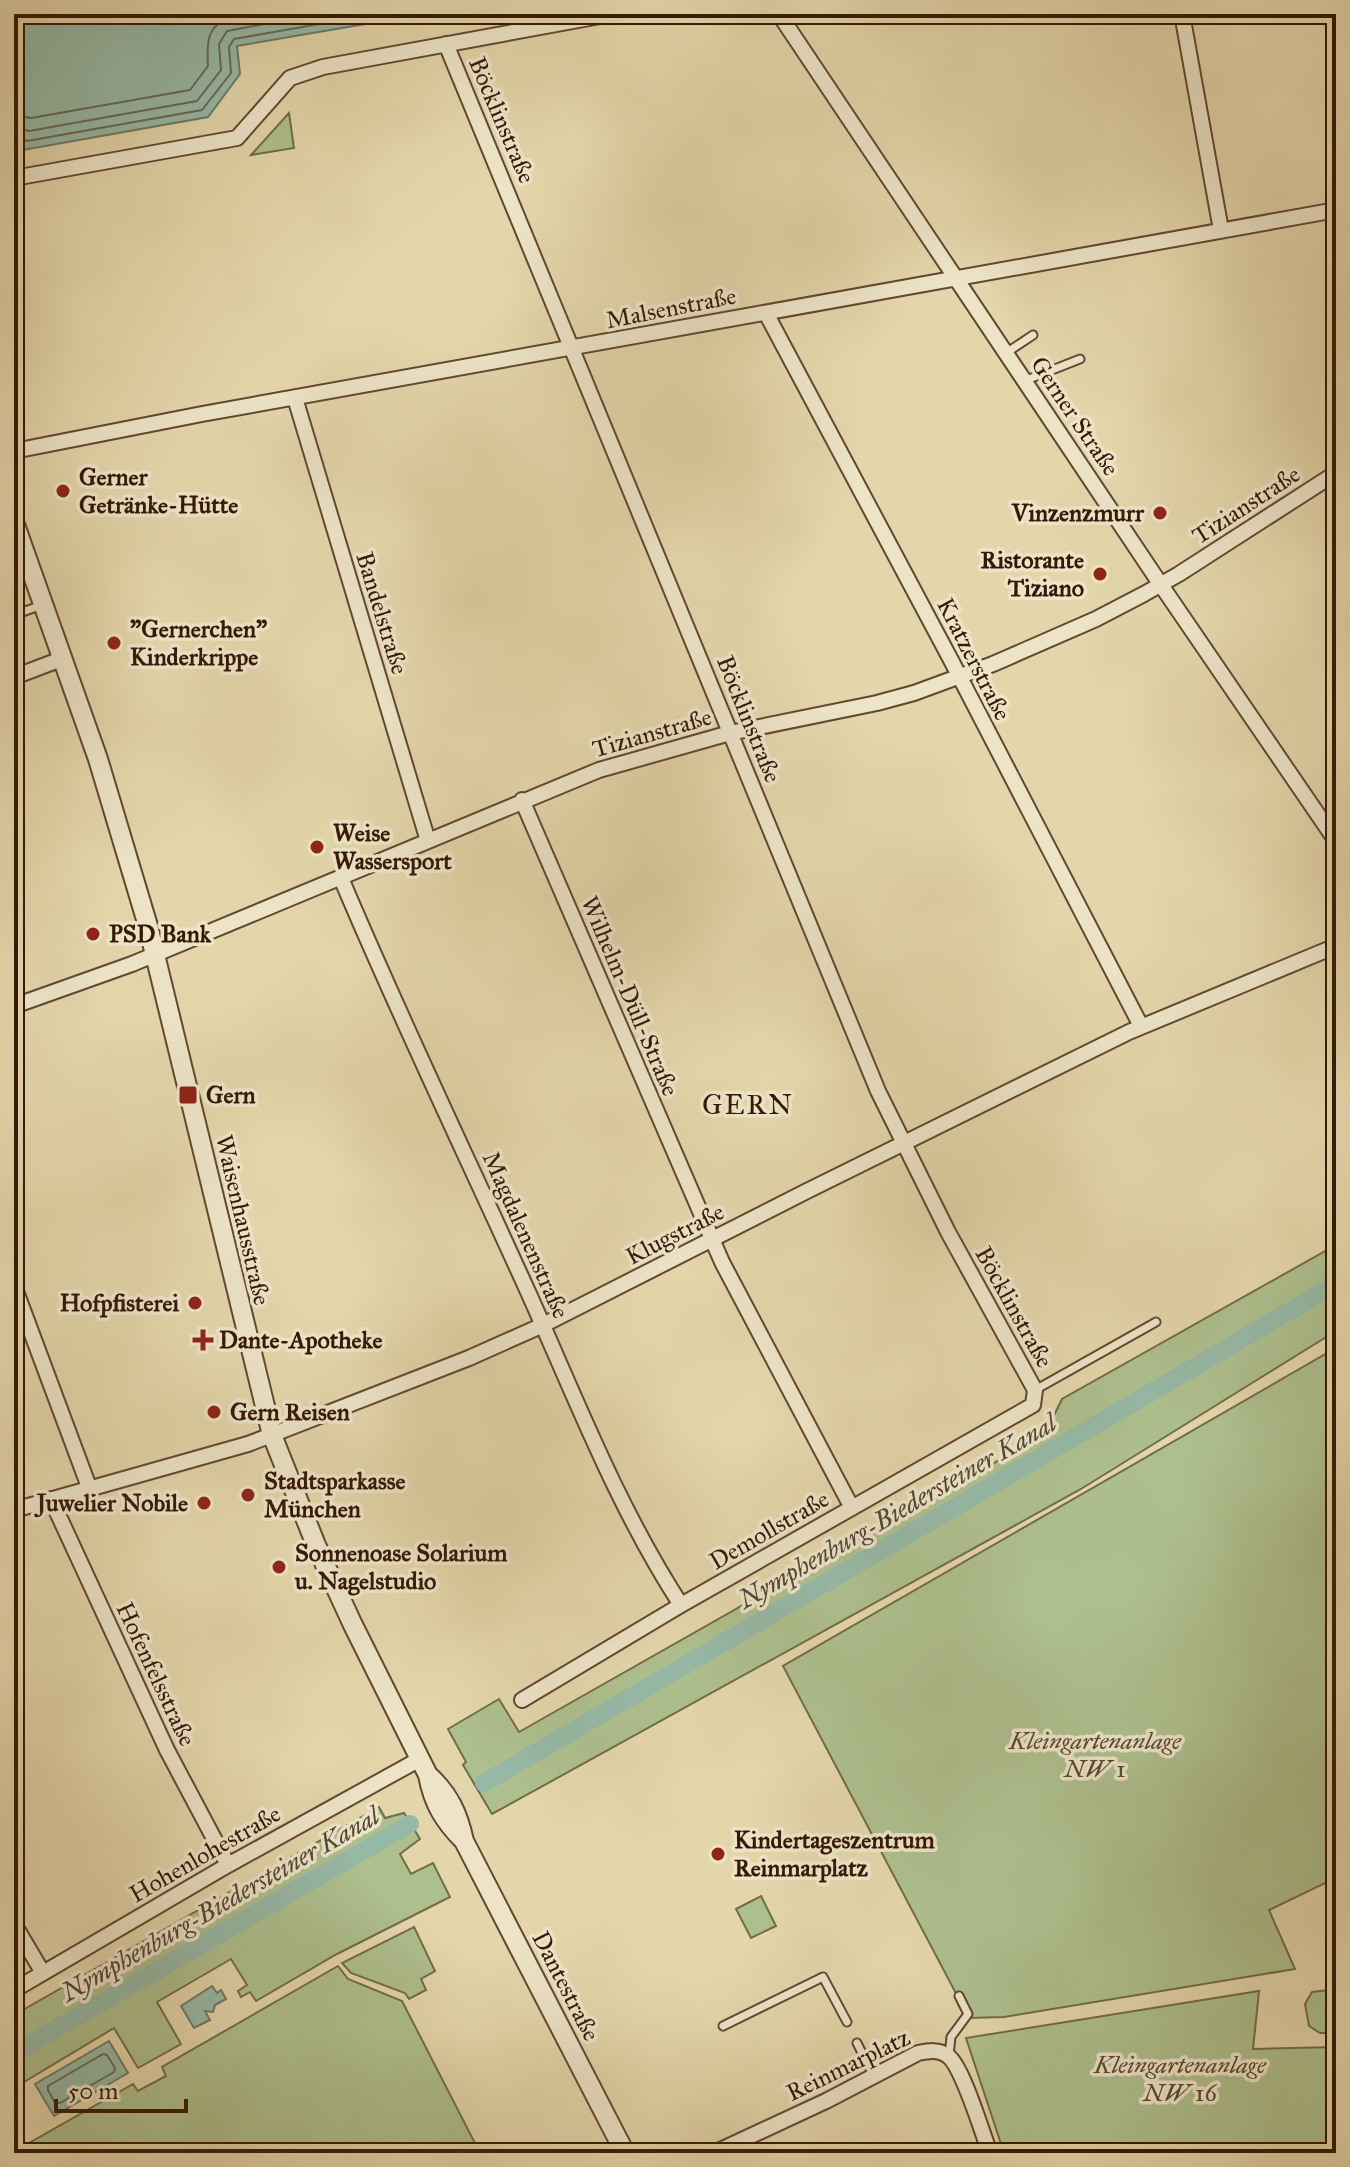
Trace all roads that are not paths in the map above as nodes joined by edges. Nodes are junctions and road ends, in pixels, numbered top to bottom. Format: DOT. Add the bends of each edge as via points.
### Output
graph roads {
  1 [pos="611,14"];
  2 [pos="779,14"];
  3 [pos="1182,14"];
  4 [pos="446,44"];
  5 [pos="14,178"];
  6 [pos="1336,210"];
  7 [pos="1221,230"];
  8 [pos="955,278"];
  9 [pos="766,313"];
  10 [pos="1033,335"];
  11 [pos="573,348"];
  12 [pos="1006,353"];
  13 [pos="1080,359"];
  14 [pos="1024,381"];
  15 [pos="295,398"];
  16 [pos="14,451"];
  17 [pos="1336,473"];
  18 [pos="14,522"];
  19 [pos="1161,585"];
  20 [pos="45,604"];
  21 [pos="14,615"];
  22 [pos="64,658"];
  23 [pos="14,677"];
  24 [pos="959,677"];
  25 [pos="730,733"];
  26 [pos="522,800"];
  27 [pos="428,841"];
  28 [pos="1336,841"];
  29 [pos="341,878"];
  30 [pos="1336,946"];
  31 [pos="156,954"];
  32 [pos="14,1006"];
  33 [pos="1141,1026"];
  34 [pos="903,1144"];
  35 [pos="712,1240"];
  36 [pos="14,1286"];
  37 [pos="1156,1322"];
  38 [pos="543,1325"];
  39 [pos="1035,1394"];
  40 [pos="272,1435"];
  41 [pos="89,1487"];
  42 [pos="51,1499"];
  43 [pos="852,1508"];
  44 [pos="14,1510"];
  45 [pos="681,1605"];
  46 [pos="522,1700"];
  47 [pos="424,1767"];
  48 [pos="228,1865"];
  49 [pos="14,1924"];
  50 [pos="43,1973"];
  51 [pos="14,1990"];
  52 [pos="959,1996"];
  53 [pos="847,2022"];
  54 [pos="723,2026"];
  55 [pos="857,2043"];
  56 [pos="949,2056"];
  57 [pos="873,2075"];
  58 [pos="625,2153"];
  59 [pos="714,2153"];
  60 [pos="990,2153"];
  1 -- 4 [label="street"];
  2 -- 8 [label="street, Gerner Straße"];
  3 -- 7 [label="street"];
  4 -- 5 [label="street" via="290,78 237,138"];
  4 -- 11 [label="street, Böcklinstraße"];
  6 -- 7 [label="street, Malsenstraße"];
  7 -- 8 [label="street, Malsenstraße"];
  8 -- 9 [label="street, Malsenstraße"];
  8 -- 12 [label="street, Gerner Straße"];
  9 -- 11 [label="street, Malsenstraße"];
  9 -- 24 [label="street, Kratzerstraße"];
  10 -- 12 [label="lane"];
  11 -- 15 [label="street, Malsenstraße"];
  11 -- 25 [label="street, Böcklinstraße"];
  12 -- 14 [label="street, Gerner Straße"];
  13 -- 14 [label="lane"];
  14 -- 19 [label="street, Gerner Straße"];
  15 -- 16 [label="street, Malsenstraße"];
  15 -- 27 [label="street, Bandelstraße"];
  17 -- 19 [label="street, Tizianstraße"];
  18 -- 20 [label="street, Waisenhausstraße"];
  19 -- 24 [label="street, Tizianstraße" via="1044,643"];
  19 -- 28 [label="street, Gerner Straße"];
  20 -- 21 [label="lane"];
  20 -- 22 [label="street, Waisenhausstraße"];
  22 -- 23 [label="street"];
  22 -- 31 [label="street, Waisenhausstraße"];
  24 -- 25 [label="street, Tizianstraße" via="877,703"];
  24 -- 33 [label="street, Kratzerstraße"];
  25 -- 26 [label="street, Tizianstraße" via="599,770"];
  25 -- 34 [label="street, Böcklinstraße"];
  26 -- 27 [label="street, Tizianstraße"];
  26 -- 35 [label="street, Wilhelm-Düll-Straße"];
  27 -- 29 [label="street, Tizianstraße"];
  29 -- 31 [label="street, Tizianstraße"];
  29 -- 38 [label="street, Magdalenenstraße"];
  30 -- 33 [label="street, Klugstraße"];
  31 -- 32 [label="street, Tizianstraße"];
  31 -- 40 [label="street, Waisenhausstraße"];
  33 -- 34 [label="street, Klugstraße"];
  34 -- 35 [label="street, Klugstraße"];
  34 -- 39 [label="street, Böcklinstraße"];
  35 -- 38 [label="street, Klugstraße"];
  35 -- 43 [label="street, Wilhelm-Düll-Straße"];
  36 -- 41 [label="street"];
  37 -- 39 [label="lane"];
  38 -- 40 [label="street, Klugstraße"];
  38 -- 45 [label="street, Magdalenenstraße" via="590,1435"];
  39 -- 43 [label="street, Demollstraße" via="1033,1405"];
  40 -- 41 [label="street, Klugstraße"];
  40 -- 47 [label="street, Waisenhausstraße" via="334,1585"];
  41 -- 42 [label="street, Klugstraße"];
  42 -- 44 [label="street, Klugstraße"];
  42 -- 48 [label="street, Hofenfelsstraße" via="167,1750"];
  43 -- 45 [label="street, Demollstraße"];
  45 -- 46 [label="street, Demollstraße"];
  47 -- 48 [label="street, Hohenlohestraße"];
  47 -- 58 [label="street, Dantestraße" via="458,1815 464,1841"];
  48 -- 50 [label="street, Hohenlohestraße"];
  49 -- 50 [label="street"];
  50 -- 51 [label="street, Hohenlohestraße"];
  52 -- 56 [label="lane" via="968,2014 951,2037"];
  53 -- 54 [label="lane" via="823,1977"];
  55 -- 57 [label="lane"];
  56 -- 57 [label="street, Reinmarplatz" via="918,2053"];
  56 -- 60 [label="street, Reinmarplatz"];
  57 -- 59 [label="street, Reinmarplatz"];
}
